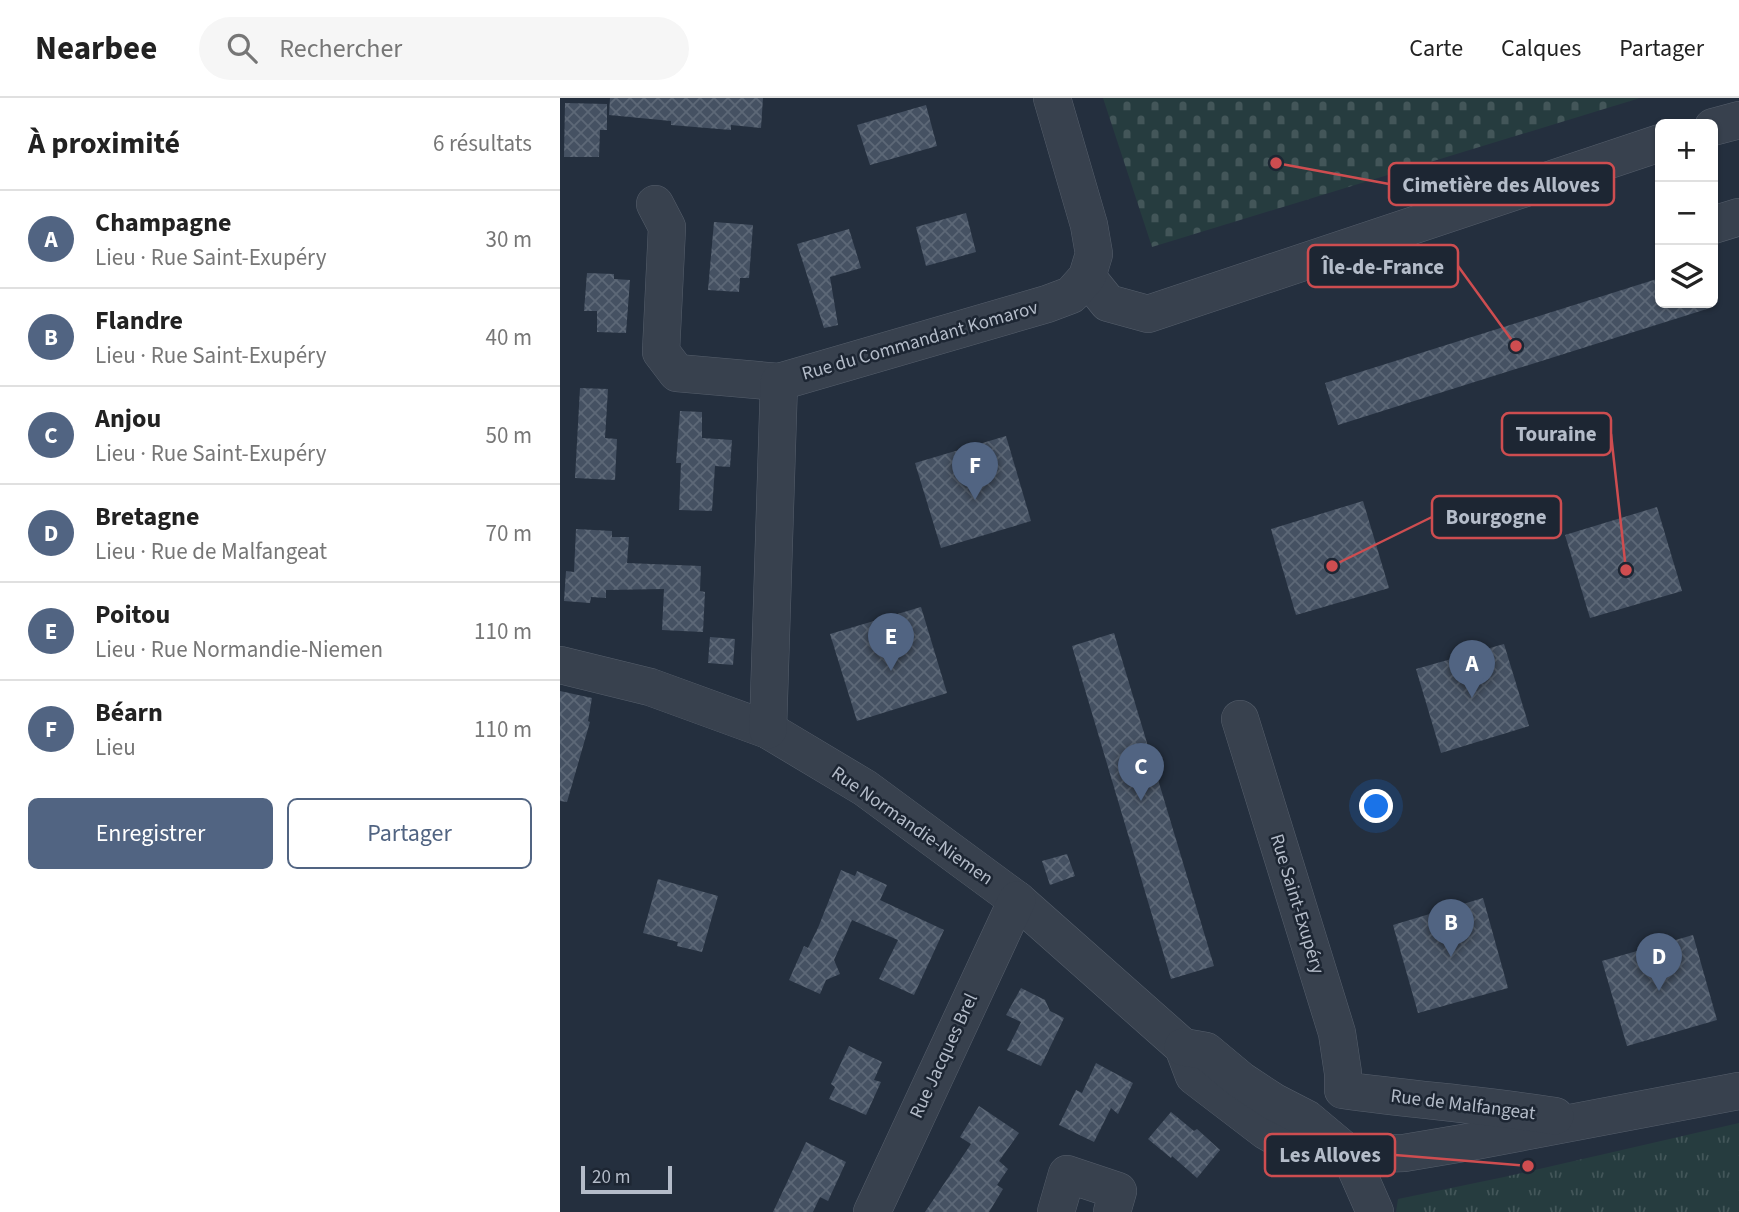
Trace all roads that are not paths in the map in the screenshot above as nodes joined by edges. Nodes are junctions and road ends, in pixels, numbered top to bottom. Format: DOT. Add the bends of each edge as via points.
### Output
graph roads {
  1 [pos="1052,98"];
  2 [pos="1739,120"];
  3 [pos="1718,126"];
  4 [pos="1655,152"];
  5 [pos="655,204"];
  6 [pos="1739,217"];
  7 [pos="1718,223"];
  8 [pos="1087,278"];
  9 [pos="779,382"];
  10 [pos="560,665"];
  11 [pos="1240,719"];
  12 [pos="768,730"];
  13 [pos="1017,900"];
  14 [pos="1343,1090"];
  15 [pos="1739,1091"];
  16 [pos="1584,1121"];
  17 [pos="1350,1155"];
  18 [pos="872,1212"];
  19 [pos="1056,1212"];
  20 [pos="1112,1212"];
  21 [pos="1375,1212"];
  1 -- 8 [label="street" via="1089,225 1094,254"];
  2 -- 3 [label="street"];
  4 -- 8 [label="street" via="1148,314 1108,303"];
  5 -- 9 [label="street" via="667,227 661,352 677,373"];
  6 -- 7 [label="street"];
  8 -- 9 [label="street, Rue du Commandant Komarov" via="1071,295 1046,304"];
  9 -- 12 [label="street, Rue du Commandant Komarov"];
  10 -- 12 [label="street, Rue Normandie-Niemen" via="650,687"];
  11 -- 14 [label="street, Rue Saint-Exupéry" via="1337,1033"];
  12 -- 13 [label="street, Rue Normandie-Niemen" via="865,788"];
  13 -- 17 [label="street, Rue Normandie-Niemen" via="1183,1047 1194,1076 1303,1152"];
  13 -- 18 [label="street, Rue Jacques Brel"];
  14 -- 16 [label="street, Rue de Malfangeat"];
  15 -- 16 [label="street, Rue de Malfangeat"];
  16 -- 17 [label="street, Rue de Malfangeat" via="1404,1153"];
  17 -- 21 [label="street"];
  19 -- 20 [label="street" via="1068,1174 1118,1191"];
}
